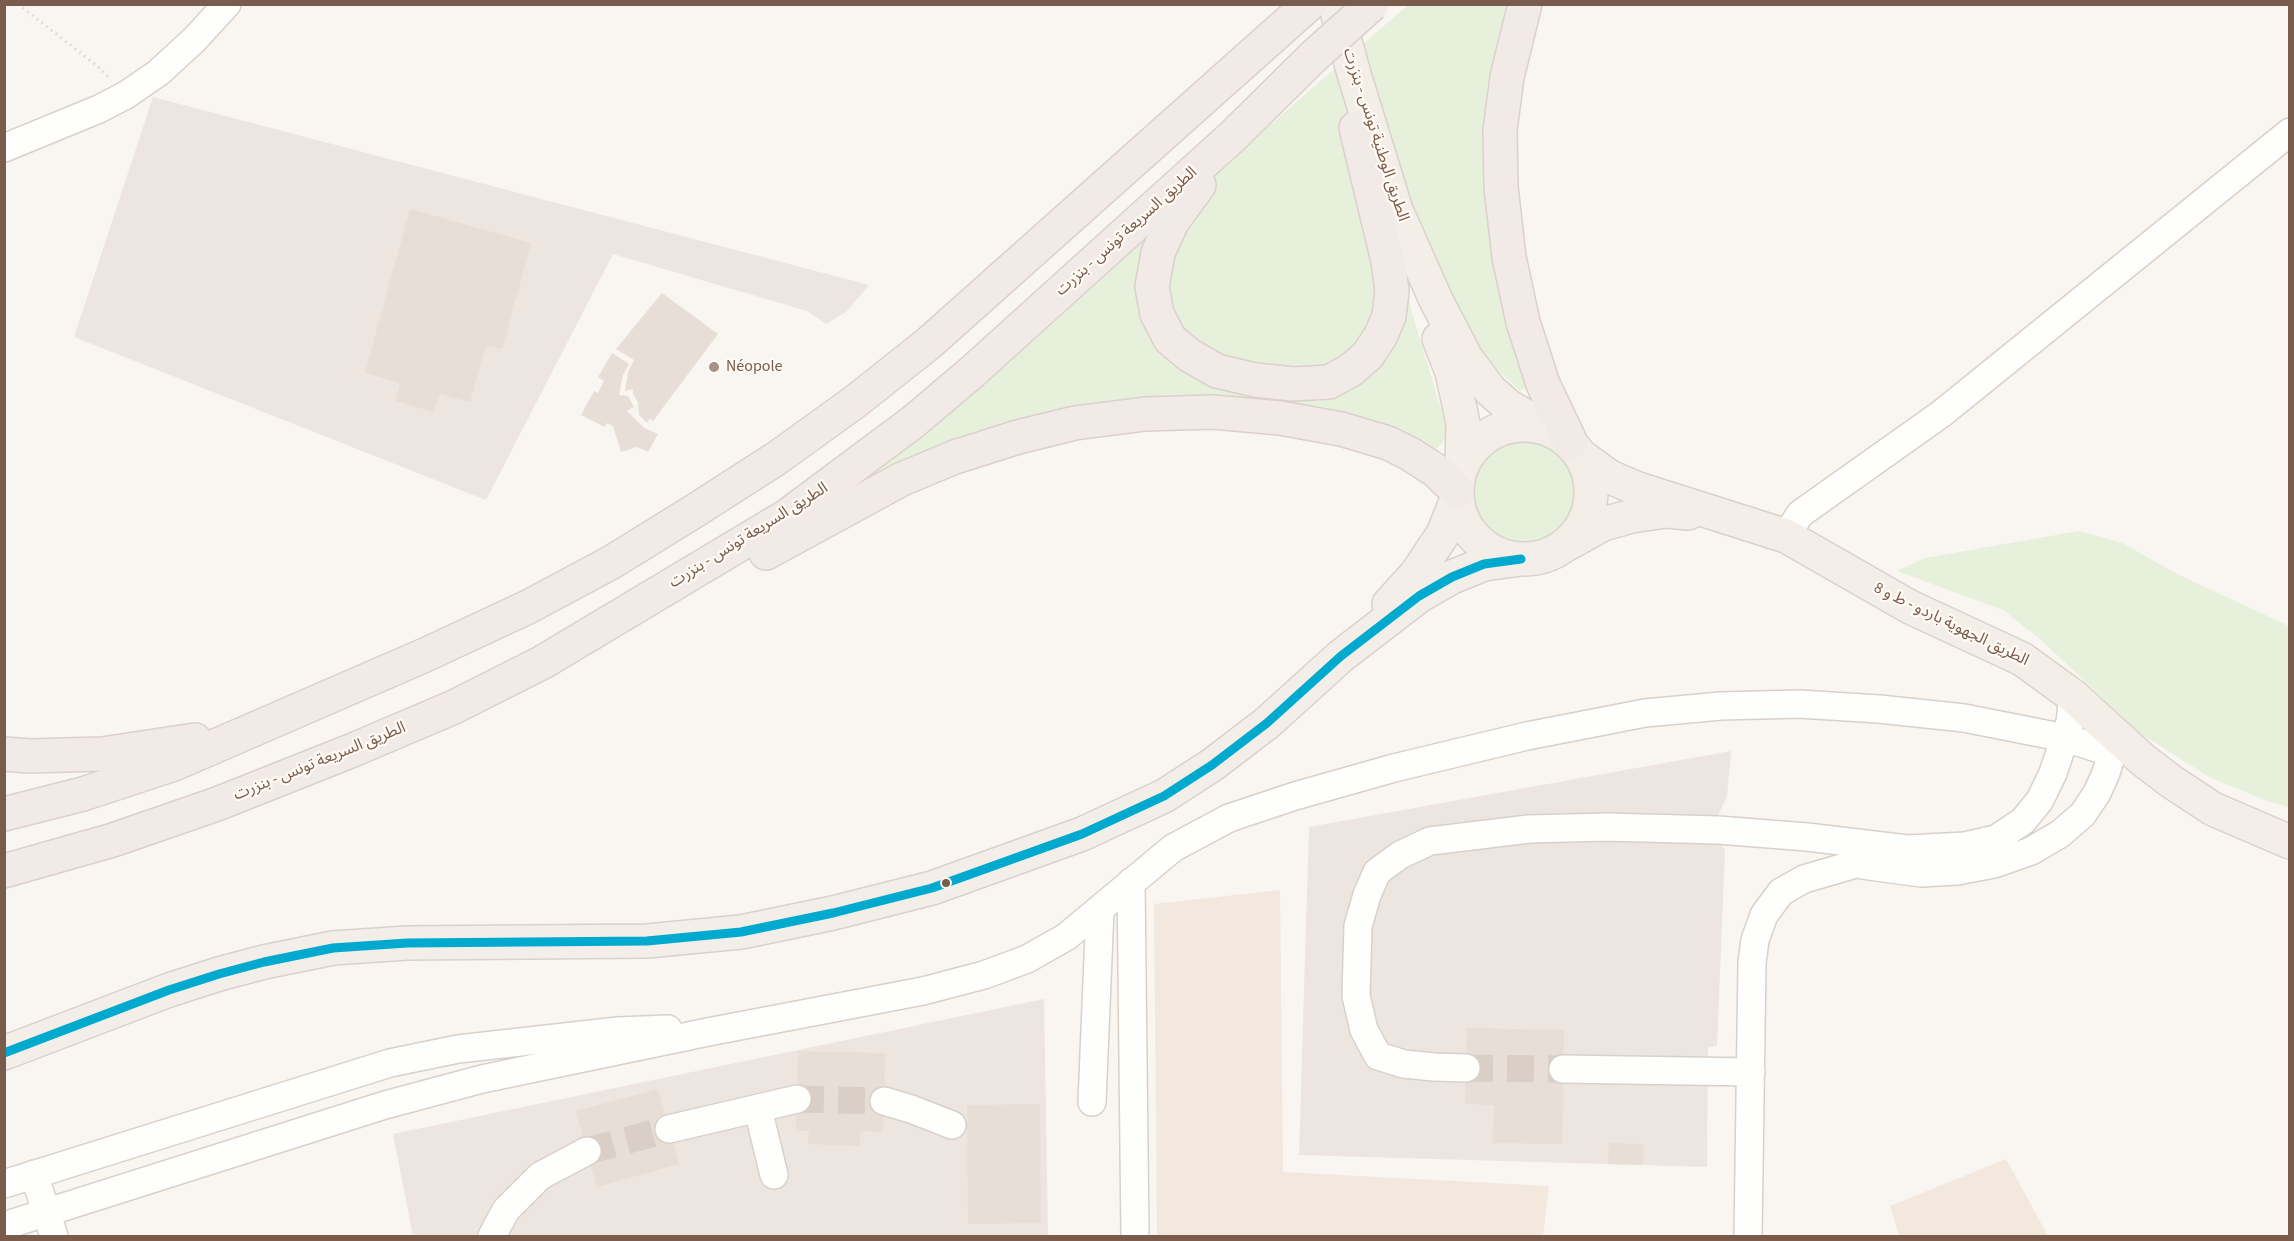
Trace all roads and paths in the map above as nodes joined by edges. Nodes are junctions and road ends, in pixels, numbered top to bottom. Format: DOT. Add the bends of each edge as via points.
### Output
graph roads {
  1 [pos="18,4"];
  2 [pos="227,4"];
  3 [pos="1320,4"];
  4 [pos="1335,4"];
  5 [pos="1372,4"];
  6 [pos="1525,4"];
  7 [pos="1308,5"];
  8 [pos="126,95"];
  9 [pos="1356,128"];
  10 [pos="2289,132"];
  11 [pos="1233,136"];
  12 [pos="4,148"];
  13 [pos="1567,443"];
  14 [pos="1459,486"];
  15 [pos="1716,514"];
  16 [pos="1786,536"];
  17 [pos="1566,544"];
  18 [pos="1521,559"];
  19 [pos="1341,656"];
  20 [pos="543,662"];
  21 [pos="2073,696"];
  22 [pos="250,729"];
  23 [pos="2065,738"];
  24 [pos="2115,745"];
  25 [pos="4,754"];
  26 [pos="4,814"];
  27 [pos="2289,842"];
  28 [pos="1907,849"];
  29 [pos="1855,864"];
  30 [pos="4,871"];
  31 [pos="1131,882"];
  32 [pos="1100,910"];
  33 [pos="708,1032"];
  34 [pos="4,1053"];
  35 [pos="390,1063"];
  36 [pos="1466,1068"];
  37 [pos="1563,1069"];
  38 [pos="1750,1072"];
  39 [pos="796,1100"];
  40 [pos="401,1101"];
  41 [pos="884,1101"];
  42 [pos="1092,1102"];
  43 [pos="758,1109"];
  44 [pos="952,1125"];
  45 [pos="669,1129"];
  46 [pos="587,1150"];
  47 [pos="33,1174"];
  48 [pos="774,1174"];
  49 [pos="6,1183"];
  50 [pos="50,1225"];
  51 [pos="17,1228"];
  52 [pos="492,1236"];
  53 [pos="1135,1236"];
  54 [pos="1748,1236"];
  1 -- 8 [label="path" via="101,69"];
  2 -- 8 [label="street" via="158,73"];
  3 -- 9 [label="main road, الطريق الوطنية تونس - بنزرت"];
  4 -- 13 [label="main road, الطريق الوطنية تونس - بنزرت" via="1396,210 1466,358 1490,390 1508,406"];
  5 -- 11 [label="highway, الطريق السريعة تونس - بنزرت, bridge"];
  6 -- 13 [label="highway" via="1507,76 1500,130 1500,187 1523,322"];
  7 -- 22 [label="highway" via="929,343 777,458 612,562 528,607"];
  8 -- 12 [label="street"];
  9 -- 11 [label="highway" via="1392,291 1389,316 1368,355 1329,382 1293,384 1217,371 1170,339 1157,314 1152,286 1158,253 1172,222"];
  9 -- 14 [label="main road, الطريق الوطنية تونس - بنزرت" via="1384,216 1452,372 1462,423"];
  10 -- 16 [label="street" via="1941,414 1800,514"];
  11 -- 20 [label="highway, الطريق السريعة تونس - بنزرت" via="914,422 787,516"];
  13 -- 14 [label="main road, الطريق الوطنية تونس - بنزرت" via="1528,424 1507,427 1488,435 1473,448"];
  13 -- 15 [label="main road, الطريق الجهوية باردو - ط و 8" via="1610,477"];
  13 -- 17 [label="main road, الطريق الوطنية تونس - بنزرت" via="1589,474 1592,493 1580,530"];
  14 -- 18 [label="main road, الطريق الوطنية تونس - بنزرت" via="1462,517 1472,534 1502,556"];
  14 -- 19 [label="main road, الطريق الوطنية تونس - بنزرت" via="1443,534 1417,573"];
  14 -- 20 [label="highway" via="1388,443 1291,420 1213,412 1145,414 1075,423 966,453 902,479 703,587"];
  15 -- 16 [label="main road, الطريق الجهوية باردو - ط و 8"];
  15 -- 17 [label="main road, الطريق الجهوية باردو - ط و 8" via="1666,511 1632,516 1603,524"];
  16 -- 21 [label="main road, الطريق الجهوية باردو - ط و 8" via="1902,603 2022,659"];
  17 -- 18 [label="main road, الطريق الوطنية تونس - بنزرت" via="1537,558"];
  18 -- 19 [label="main road, الطريق الوطنية تونس - بنزرت" via="1484,564 1452,577 1419,596"];
  19 -- 34 [label="main road, الطريق الوطنية تونس - بنزرت" via="1267,723 1164,796 1082,834 933,888 741,932 647,941 407,943 333,948 219,974"];
  20 -- 30 [label="highway, الطريق السريعة تونس - بنزرت" via="454,707 218,804"];
  21 -- 23 [label="street"];
  21 -- 24 [label="main road, الطريق الجهوية باردو - ط و 8"];
  22 -- 25 [label="highway" via="102,754"];
  22 -- 26 [label="highway" via="174,764 83,794"];
  23 -- 24 [label="street"];
  23 -- 28 [label="street" via="2040,800 2023,821 1996,839 1965,846"];
  23 -- 31 [label="street" via="1964,718 1798,704 1645,713 1527,736 1295,795 1220,823 1173,848"];
  24 -- 27 [label="main road, الطريق الجهوية باردو - ط و 8" via="2213,809"];
  24 -- 29 [label="street" via="2097,793 2083,814 2031,851 1957,871 1921,873"];
  28 -- 29 [label="street"];
  28 -- 36 [label="street" via="1718,830 1607,827 1529,829 1430,841 1400,855 1377,872 1358,926 1356,996 1364,1030 1378,1056 1404,1064"];
  29 -- 38 [label="street" via="1804,879 1781,892 1764,915 1752,963"];
  31 -- 32 [label="street"];
  31 -- 53 [label="street"];
  32 -- 33 [label="street" via="1047,948 984,975 923,992"];
  32 -- 42 [label="street"];
  33 -- 35 [label="street" via="618,1031 458,1049"];
  33 -- 40 [label="street" via="482,1079"];
  35 -- 40 [label="street"];
  35 -- 47 [label="street"];
  37 -- 38 [label="street"];
  38 -- 54 [label="street"];
  39 -- 43 [label="street"];
  40 -- 50 [label="street"];
  41 -- 44 [label="street"];
  43 -- 45 [label="street"];
  43 -- 48 [label="street"];
  46 -- 52 [label="street" via="540,1176 506,1210"];
  47 -- 49 [label="street"];
  47 -- 50 [label="street"];
  49 -- 51 [label="street"];
  50 -- 51 [label="street"];
}
